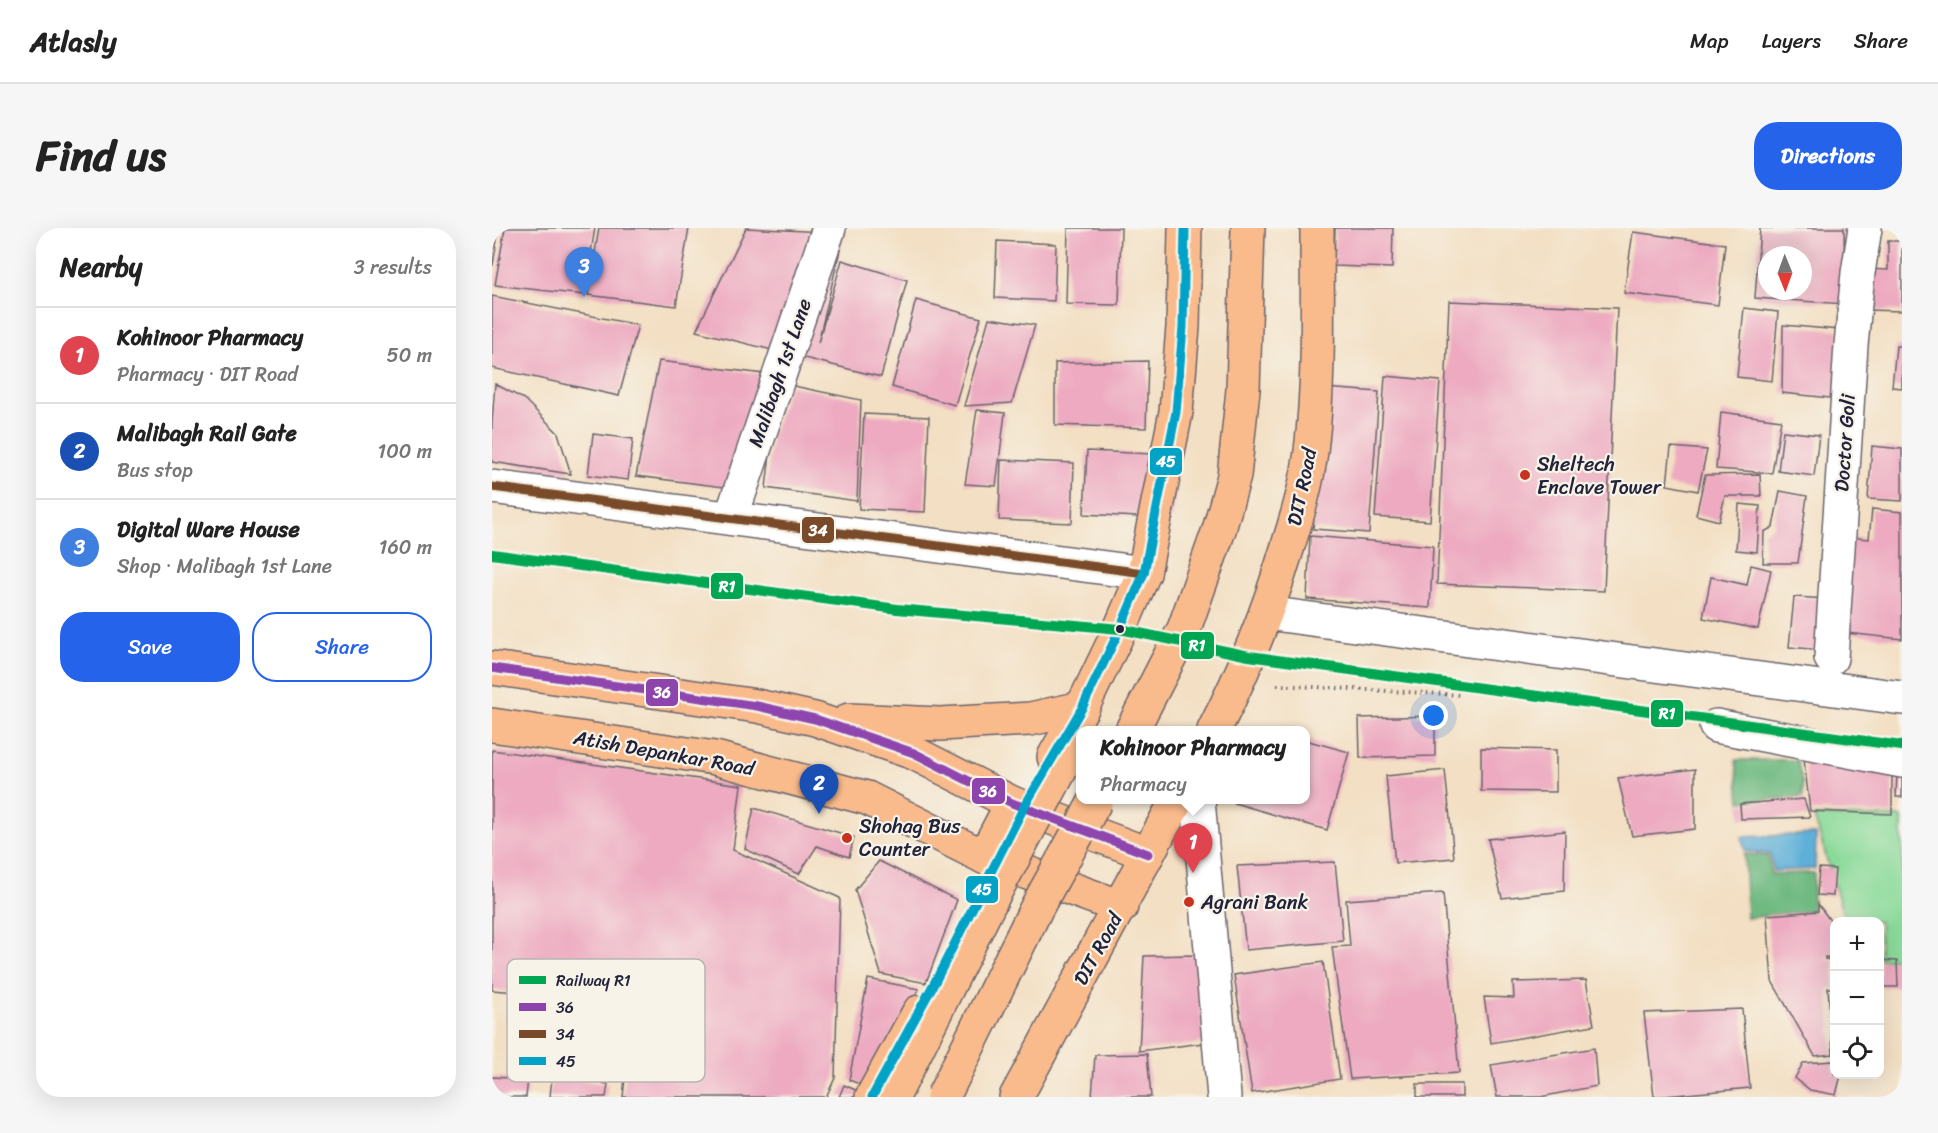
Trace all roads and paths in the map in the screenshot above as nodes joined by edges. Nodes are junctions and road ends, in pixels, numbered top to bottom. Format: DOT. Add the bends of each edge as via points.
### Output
graph roads {
  1 [pos="829,228"];
  2 [pos="1185,228"];
  3 [pos="1206,228"];
  4 [pos="1248,228"];
  5 [pos="1317,228"];
  6 [pos="1865,228"];
  7 [pos="492,488"];
  8 [pos="731,518"];
  9 [pos="1144,573"];
  10 [pos="1266,613"];
  11 [pos="1831,658"];
  12 [pos="492,668"];
  13 [pos="1238,683"];
  14 [pos="1462,695"];
  15 [pos="1902,698"];
  16 [pos="815,719"];
  17 [pos="1082,724"];
  18 [pos="492,725"];
  19 [pos="1134,726"];
  20 [pos="1216,726"];
  21 [pos="1716,726"];
  22 [pos="1076,732"];
  23 [pos="1076,736"];
  24 [pos="1902,761"];
  25 [pos="1094,804"];
  26 [pos="1175,804"];
  27 [pos="1198,804"];
  28 [pos="1018,805"];
  29 [pos="1148,854"];
  30 [pos="991,859"];
  31 [pos="1121,907"];
  32 [pos="873,1097"];
  33 [pos="893,1097"];
  34 [pos="943,1097"];
  35 [pos="1016,1097"];
  36 [pos="1224,1097"];
  1 -- 8 [label="street, Malibagh 1st Lane"];
  2 -- 9 [label="main road" via="1176,412"];
  3 -- 17 [label="main road" via="1202,337 1172,520 1128,642"];
  4 -- 19 [label="main road" via="1243,390 1234,476 1184,629"];
  5 -- 10 [label="main road, DIT Road" via="1317,377 1311,453 1301,503"];
  6 -- 11 [label="street, Doctor Goli" via="1851,345"];
  7 -- 8 [label="street"];
  8 -- 9 [label="street"];
  9 -- 17 [label="main road"];
  10 -- 13 [label="main road, DIT Road"];
  10 -- 15 [label="street"];
  12 -- 16 [label="main road" via="757,706"];
  13 -- 14 [label="path"];
  13 -- 20 [label="main road, DIT Road"];
  16 -- 17 [label="main road" via="940,724 1030,719"];
  16 -- 28 [label="main road" via="914,753"];
  18 -- 30 [label="main road, Atish Depankar Road" via="714,758 787,776 867,798"];
  21 -- 24 [label="street"];
  22 -- 28 [label="main road"];
  23 -- 33 [label="main road, bridge"];
  25 -- 34 [label="main road, bridge" via="1037,907"];
  26 -- 29 [label="main road, DIT Road"];
  27 -- 36 [label="street"];
  28 -- 29 [label="main road"];
  28 -- 30 [label="main road"];
  29 -- 31 [label="main road, DIT Road"];
  30 -- 31 [label="main road, Atish Depankar Road"];
  30 -- 32 [label="main road"];
  31 -- 35 [label="main road, DIT Road"];
}
